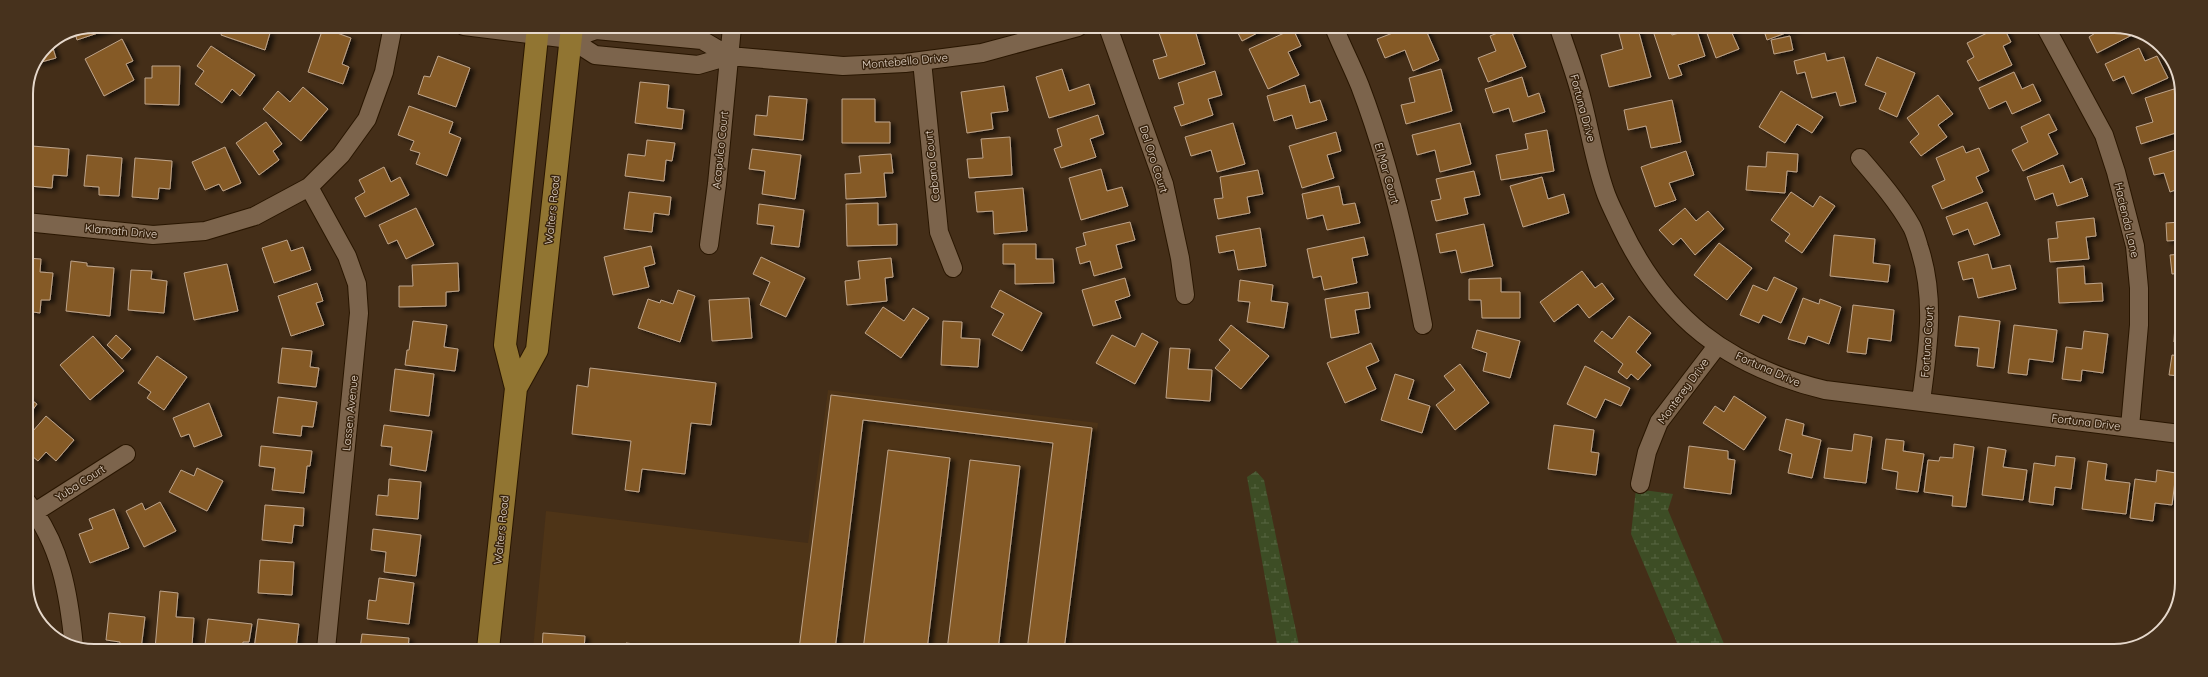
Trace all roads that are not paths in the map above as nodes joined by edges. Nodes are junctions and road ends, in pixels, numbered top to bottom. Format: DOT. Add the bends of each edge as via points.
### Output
graph roads {
  1 [pos="392,33"];
  2 [pos="538,33"];
  3 [pos="571,33"];
  4 [pos="628,33"];
  5 [pos="731,33"];
  6 [pos="1056,33"];
  7 [pos="1110,33"];
  8 [pos="1337,33"];
  9 [pos="1561,33"];
  10 [pos="2049,33"];
  11 [pos="729,56"];
  12 [pos="922,61"];
  13 [pos="1860,158"];
  14 [pos="310,187"];
  15 [pos="33,223"];
  16 [pos="709,245"];
  17 [pos="953,268"];
  18 [pos="1185,296"];
  19 [pos="1424,325"];
  20 [pos="1717,346"];
  21 [pos="516,388"];
  22 [pos="1921,401"];
  23 [pos="2130,427"];
  24 [pos="2175,433"];
  25 [pos="126,454"];
  26 [pos="1640,484"];
  27 [pos="33,504"];
  28 [pos="33,512"];
  29 [pos="73,640"];
  30 [pos="326,644"];
  31 [pos="489,644"];
  1 -- 14 [label="street, Klamath Drive" via="384,72 367,119 341,155"];
  2 -- 21 [label="main road, Walters Road" via="505,345"];
  3 -- 11 [label="street, Montebello Drive" via="595,55 698,66"];
  3 -- 21 [label="main road, Walters Road" via="538,350"];
  4 -- 11 [label="street, Montebello Drive" via="702,40"];
  5 -- 11 [label="street, Acapulco Court"];
  6 -- 12 [label="street, Montebello Drive" via="982,53"];
  7 -- 18 [label="street, Del Oro Court" via="1164,184 1180,258"];
  8 -- 19 [label="street, El Mar Court" via="1360,86 1383,156 1414,275"];
  9 -- 20 [label="street, Fortuna Drive" via="1582,98 1606,194 1631,248 1656,288 1681,316"];
  10 -- 23 [label="street, Hacienda Lane" via="2104,135 2134,246 2139,288"];
  11 -- 12 [label="street, Montebello Drive" via="843,66"];
  11 -- 16 [label="street, Acapulco Court"];
  12 -- 17 [label="street, Cabana Court" via="939,232"];
  13 -- 22 [label="street, Fortuna Court" via="1893,197 1912,228 1924,262 1929,287 1930,314"];
  14 -- 15 [label="street, Klamath Drive" via="255,216 205,231 153,235"];
  14 -- 30 [label="street, Lassen Avenue" via="347,256 357,284 359,313"];
  20 -- 22 [label="street, Fortuna Drive" via="1796,383 1825,390"];
  20 -- 26 [label="street, Monterey Drive" via="1659,422 1647,452"];
  21 -- 31 [label="main road, Walters Road"];
  22 -- 23 [label="street, Fortuna Drive"];
  23 -- 24 [label="street, Fortuna Drive"];
  25 -- 27 [label="street, Yuba Court"];
  28 -- 29 [label="street" via="59,560 70,602"];
}
